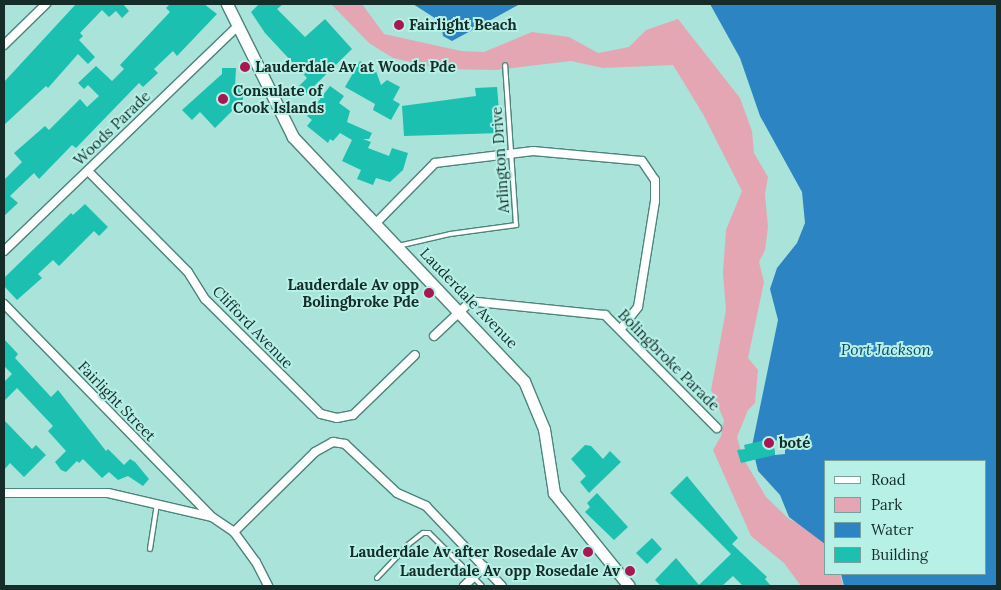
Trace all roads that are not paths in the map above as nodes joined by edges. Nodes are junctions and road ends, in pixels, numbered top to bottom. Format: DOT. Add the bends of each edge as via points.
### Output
graph roads {
  1 [pos="46,4"];
  2 [pos="227,4"];
  3 [pos="238,26"];
  4 [pos="4,45"];
  5 [pos="505,65"];
  6 [pos="511,154"];
  7 [pos="88,171"];
  8 [pos="376,223"];
  9 [pos="398,246"];
  10 [pos="4,251"];
  11 [pos="4,304"];
  12 [pos="461,311"];
  13 [pos="621,329"];
  14 [pos="434,336"];
  15 [pos="414,355"];
  16 [pos="717,428"];
  17 [pos="4,493"];
  18 [pos="157,502"];
  19 [pos="212,517"];
  20 [pos="234,532"];
  21 [pos="150,550"];
  22 [pos="484,567"];
  23 [pos="473,577"];
  24 [pos="377,578"];
  25 [pos="268,586"];
  26 [pos="464,586"];
  27 [pos="482,586"];
  28 [pos="502,586"];
  29 [pos="629,586"];
  1 -- 4 [label="street"];
  2 -- 3 [label="main road, Lauderdale Avenue"];
  3 -- 7 [label="street, Woods Parade"];
  3 -- 8 [label="main road, Lauderdale Avenue" via="294,137"];
  5 -- 6 [label="lane, Arlington Drive"];
  6 -- 8 [label="street" via="435,163"];
  6 -- 9 [label="lane, Arlington Drive" via="516,225 450,234"];
  6 -- 13 [label="street" via="533,151 627,157 642,161 648,167 655,180 655,201 642,285 638,307"];
  7 -- 10 [label="street, Woods Parade"];
  7 -- 15 [label="street, Clifford Avenue" via="188,272 205,299 321,414 337,418 353,414"];
  8 -- 9 [label="main road, Lauderdale Avenue"];
  9 -- 12 [label="main road, Lauderdale Avenue"];
  11 -- 19 [label="street, Fairlight Street"];
  12 -- 13 [label="street, Bolingbroke Parade" via="476,302 583,311 605,315"];
  12 -- 14 [label="street, Bolingbroke Parade"];
  12 -- 29 [label="main road, Lauderdale Avenue" via="530,389 544,429 554,493"];
  13 -- 16 [label="street, Bolingbroke Parade"];
  17 -- 18 [label="street" via="108,493"];
  18 -- 19 [label="street"];
  18 -- 21 [label="lane"];
  19 -- 20 [label="street"];
  20 -- 22 [label="street" via="315,452 334,442 345,444 361,456 396,493 426,506"];
  20 -- 25 [label="street" via="256,562"];
  22 -- 23 [label="street"];
  22 -- 28 [label="street"];
  23 -- 24 [label="lane" via="430,533 423,533"];
  23 -- 26 [label="street"];
  23 -- 27 [label="lane"];
}
